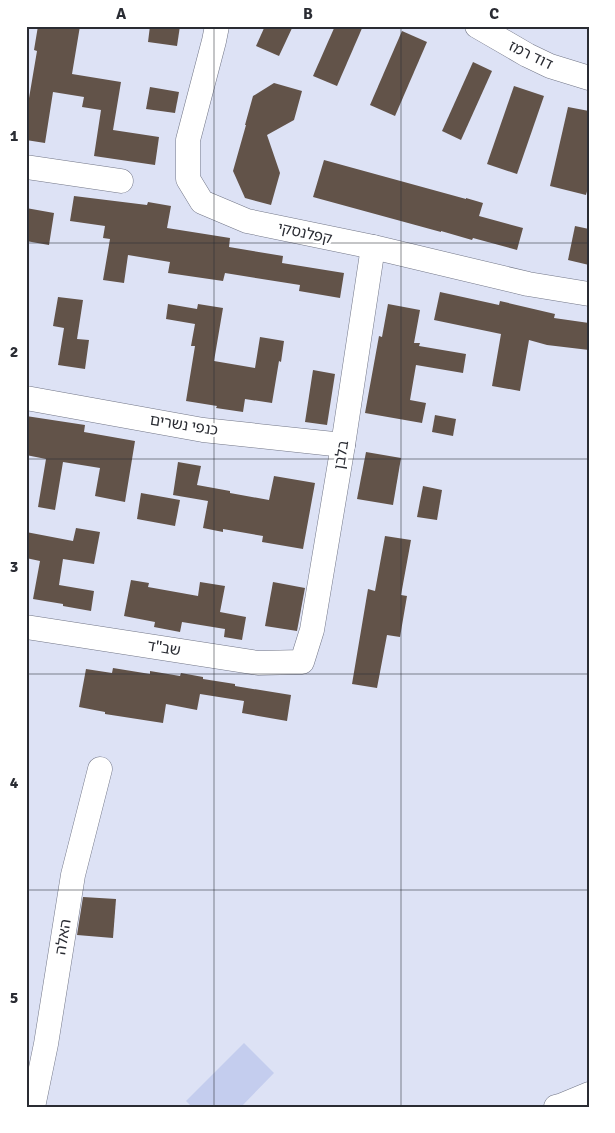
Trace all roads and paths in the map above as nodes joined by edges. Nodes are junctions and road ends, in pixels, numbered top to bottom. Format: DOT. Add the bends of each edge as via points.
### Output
graph roads {
  1 [pos="216,26"];
  2 [pos="477,26"];
  3 [pos="589,78"];
  4 [pos="26,167"];
  5 [pos="121,181"];
  6 [pos="373,247"];
  7 [pos="589,294"];
  8 [pos="26,398"];
  9 [pos="343,445"];
  10 [pos="26,627"];
  11 [pos="302,662"];
  12 [pos="100,768"];
  13 [pos="589,1094"];
  14 [pos="33,1107"];
  15 [pos="556,1107"];
  1 -- 6 [label="street, קפלנסקי" via="188,140 188,179 202,202 247,221"];
  2 -- 3 [label="street, דוד רמז" via="550,66"];
  4 -- 5 [label="street"];
  6 -- 7 [label="street, קפלנסקי" via="528,284"];
  6 -- 9 [label="street, בלבן"];
  8 -- 9 [label="street, כנפי נשרים" via="203,430"];
  9 -- 11 [label="street, בלבן" via="312,630"];
  10 -- 11 [label="street, שב''ד" via="258,663"];
  12 -- 14 [label="street, האלה" via="73,875 48,1035"];
  13 -- 15 [label="street"];
}
